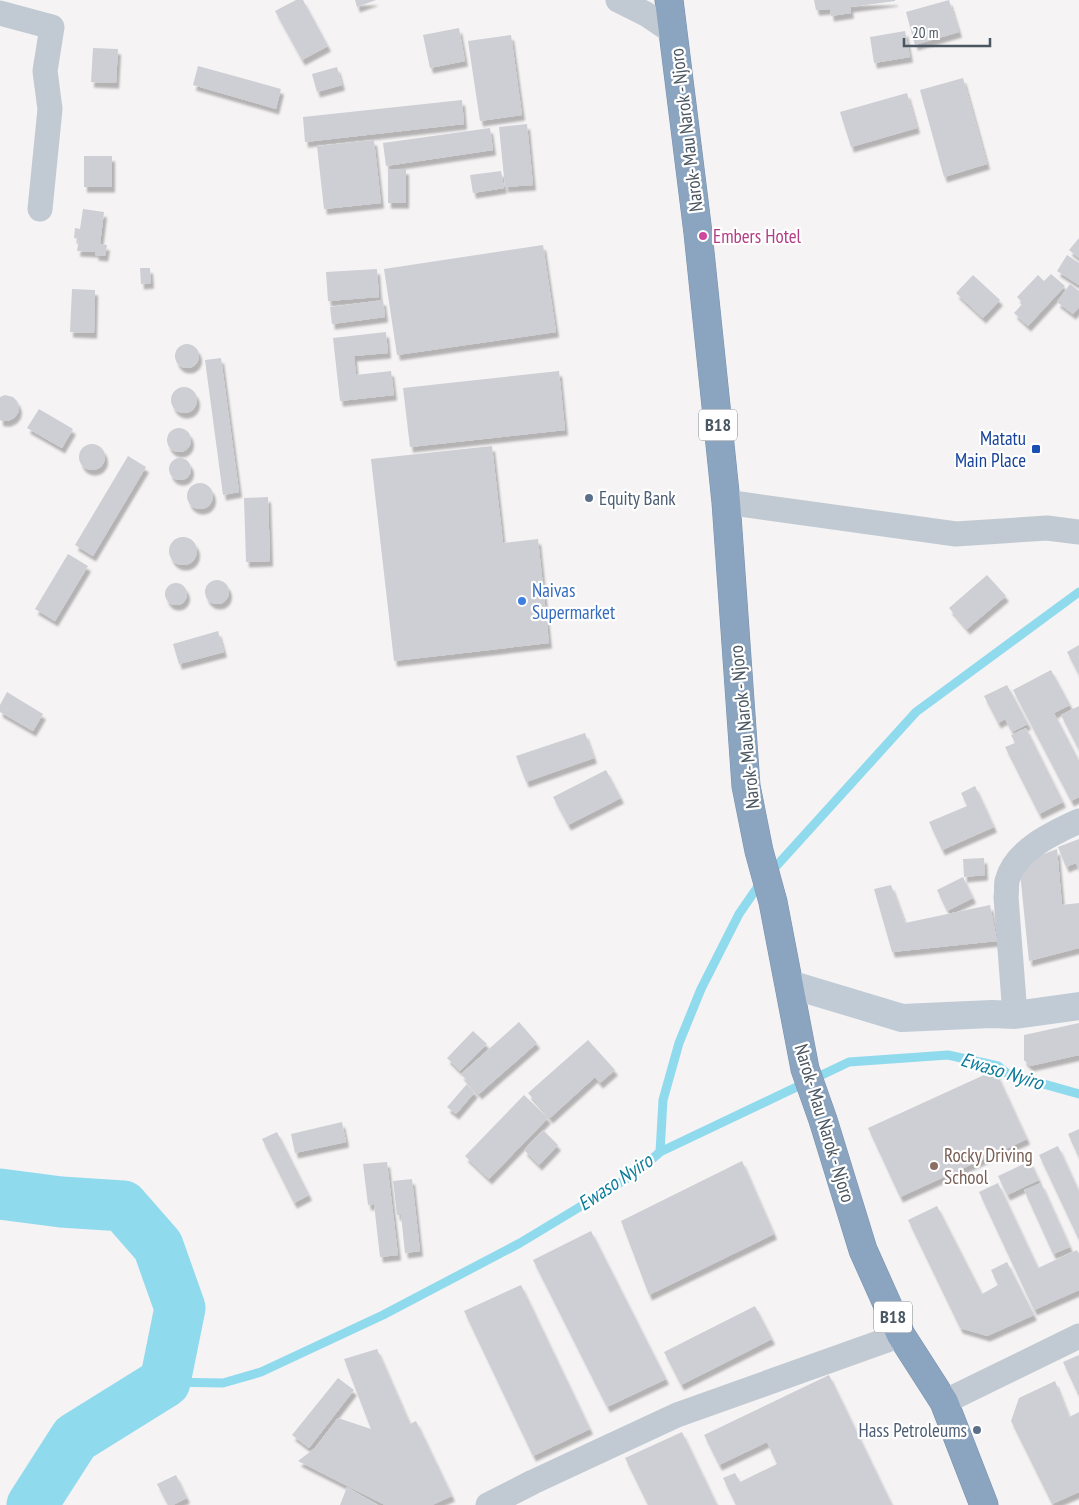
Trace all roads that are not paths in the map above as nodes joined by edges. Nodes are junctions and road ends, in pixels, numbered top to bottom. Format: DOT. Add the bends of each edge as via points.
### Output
graph roads {
  1 [pos="618,0"];
  2 [pos="669,0"];
  3 [pos="0,13"];
  4 [pos="674,33"];
  5 [pos="40,209"];
  6 [pos="726,502"];
  7 [pos="1079,532"];
  8 [pos="1079,821"];
  9 [pos="789,984"];
  10 [pos="1079,1006"];
  11 [pos="1015,1015"];
  12 [pos="900,1334"];
  13 [pos="1079,1336"];
  14 [pos="944,1402"];
  15 [pos="982,1504"];
  16 [pos="488,1505"];
  1 -- 4 [label="street"];
  2 -- 4 [label="highway, Narok- Mau Narok - Njoro / B18"];
  3 -- 5 [label="street" via="52,27 45,71 50,109"];
  4 -- 6 [label="highway, Narok- Mau Narok - Njoro / B18"];
  6 -- 7 [label="street" via="956,534 1047,528"];
  6 -- 9 [label="highway, Narok- Mau Narok - Njoro / B18" via="746,786 759,851 774,902"];
  8 -- 11 [label="street" via="1022,855 1008,881 1006,897"];
  9 -- 11 [label="main road" via="902,1018"];
  9 -- 12 [label="highway, Narok- Mau Narok - Njoro / B18" via="804,1069 863,1250"];
  10 -- 11 [label="main road"];
  12 -- 14 [label="highway, Narok- Mau Narok - Njoro / B18"];
  12 -- 16 [label="street" via="678,1415"];
  13 -- 14 [label="street"];
  14 -- 15 [label="highway, Narok- Mau Narok - Njoro / B18"];
}
